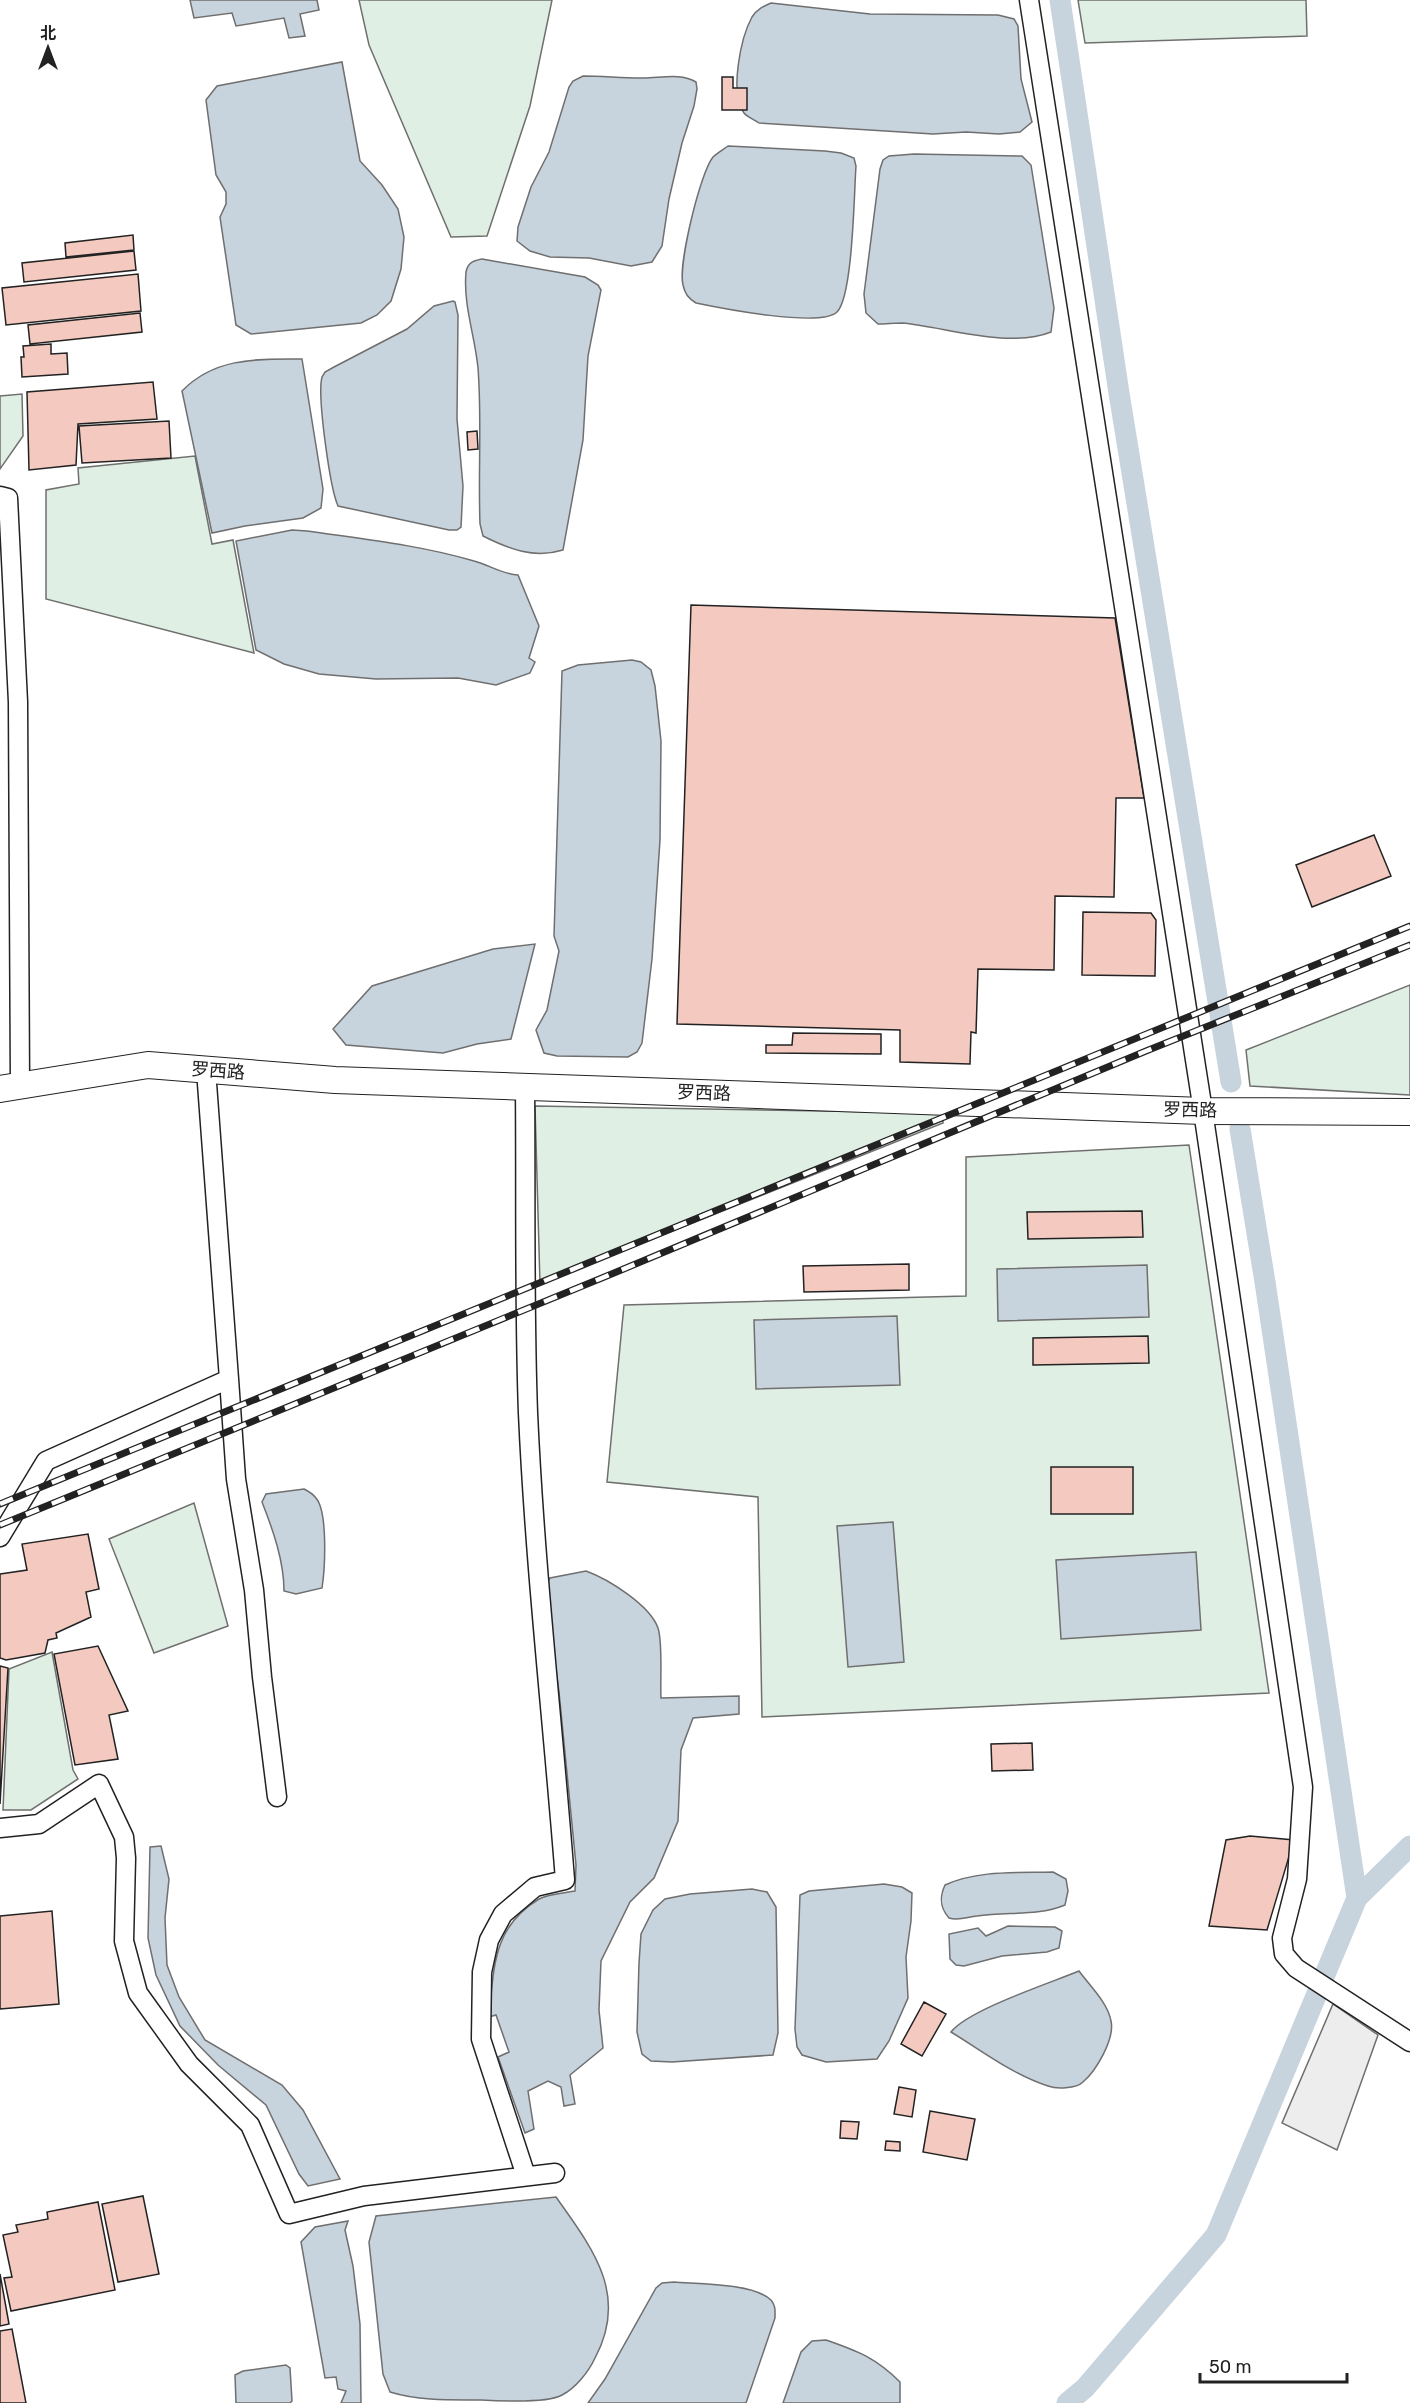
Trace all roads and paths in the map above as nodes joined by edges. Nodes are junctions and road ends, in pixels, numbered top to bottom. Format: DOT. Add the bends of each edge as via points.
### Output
graph roads {
  1 [pos="1029,0"];
  2 [pos="0,496"];
  3 [pos="206,1070"];
  4 [pos="525,1086"];
  5 [pos="10,1088"];
  6 [pos="1203,1111"];
  7 [pos="1410,1112"];
  8 [pos="229,1379"];
  9 [pos="0,1537"];
  10 [pos="277,1797"];
  11 [pos="0,1828"];
  12 [pos="1410,2042"];
  13 [pos="555,2172"];
  14 [pos="526,2176"];
  1 -- 6 [label="street"];
  2 -- 5 [label="street" via="8,498 18,702"];
  3 -- 4 [label="street, 罗西路" via="335,1080"];
  3 -- 5 [label="street, 罗西路" via="148,1065"];
  3 -- 8 [label="street"];
  4 -- 6 [label="street, 罗西路"];
  4 -- 14 [label="street" via="528,1411 564,1880 535,1887 503,1914 489,1940 483,1972 481,2039"];
  6 -- 7 [label="street, 罗西路"];
  6 -- 12 [label="street" via="1303,1787 1297,1879 1282,1938 1284,1954 1296,1968"];
  8 -- 9 [label="street" via="46,1461"];
  8 -- 10 [label="street" via="236,1479 254,1590"];
  11 -- 14 [label="street" via="39,1824 99,1784 124,1837 124,1941 138,1993 189,2064 250,2126 288,2214 364,2196"];
  13 -- 14 [label="street"];
}
